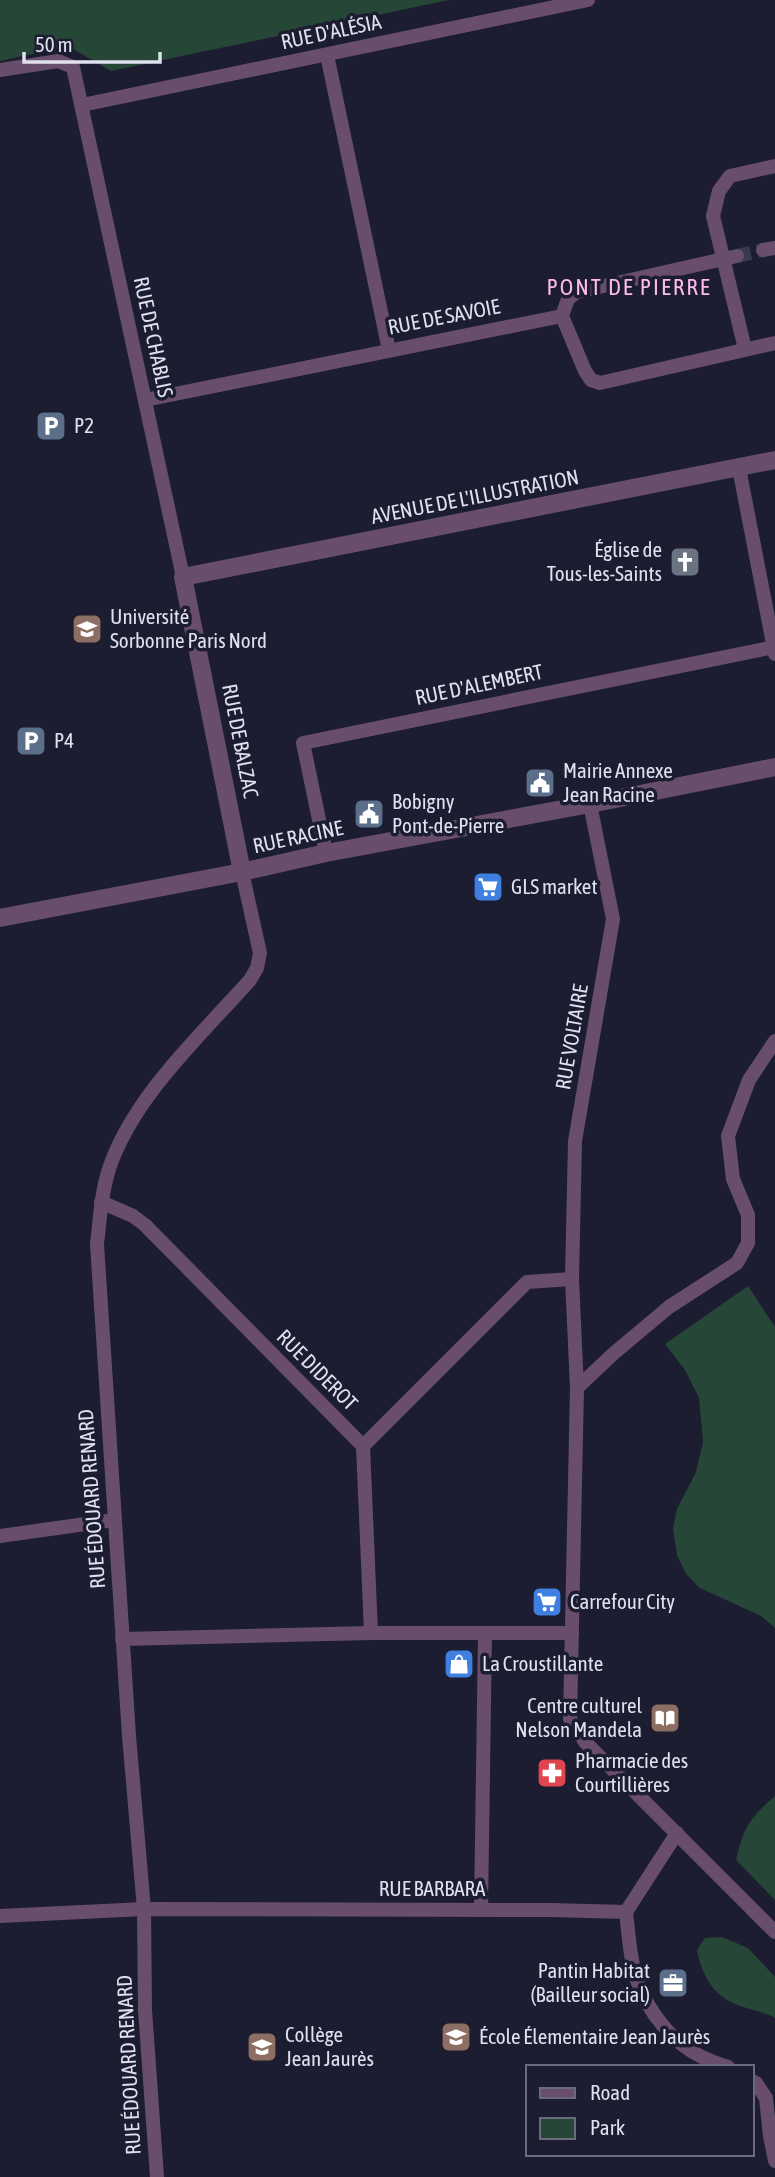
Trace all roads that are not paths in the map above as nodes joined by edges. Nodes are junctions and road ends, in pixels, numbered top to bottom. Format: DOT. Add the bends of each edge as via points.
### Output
graph roads {
  1 [pos="588,0"];
  2 [pos="327,55"];
  3 [pos="0,71"];
  4 [pos="82,105"];
  5 [pos="775,166"];
  6 [pos="730,258"];
  7 [pos="562,316"];
  8 [pos="775,343"];
  9 [pos="389,349"];
  10 [pos="745,349"];
  11 [pos="145,400"];
  12 [pos="775,460"];
  13 [pos="740,468"];
  14 [pos="183,577"];
  15 [pos="774,650"];
  16 [pos="775,766"];
  17 [pos="590,804"];
  18 [pos="326,853"];
  19 [pos="242,872"];
  20 [pos="0,918"];
  21 [pos="775,1041"];
  22 [pos="101,1202"];
  23 [pos="572,1279"];
  24 [pos="577,1388"];
  25 [pos="363,1446"];
  26 [pos="114,1520"];
  27 [pos="0,1536"];
  28 [pos="372,1633"];
  29 [pos="485,1633"];
  30 [pos="572,1633"];
  31 [pos="122,1639"];
  32 [pos="677,1833"];
  33 [pos="144,1909"];
  34 [pos="481,1910"];
  35 [pos="626,1912"];
  36 [pos="0,1916"];
  37 [pos="775,1931"];
  38 [pos="723,2065"];
  39 [pos="754,2083"];
  40 [pos="775,2161"];
  41 [pos="157,2177"];
  1 -- 2 [label="street, RUE D'ALÉSIA"];
  2 -- 4 [label="street, RUE D'ALÉSIA"];
  2 -- 9 [label="street"];
  3 -- 4 [label="street, RUE DE CHABLIS" via="58,61 73,67"];
  4 -- 11 [label="street, RUE DE CHABLIS"];
  5 -- 6 [label="street" via="730,176 719,191 713,216"];
  6 -- 7 [label="street" via="578,292 568,299"];
  6 -- 10 [label="street"];
  7 -- 9 [label="street, RUE DE SAVOIE"];
  7 -- 10 [label="street" via="585,372 600,383"];
  8 -- 10 [label="street"];
  9 -- 11 [label="street, RUE DE SAVOIE"];
  11 -- 14 [label="street, RUE DE CHABLIS"];
  12 -- 13 [label="street, AVENUE DE L'ILLUSTRATION"];
  13 -- 14 [label="street, AVENUE DE L'ILLUSTRATION"];
  13 -- 15 [label="street"];
  14 -- 19 [label="street, RUE DE BALZAC"];
  15 -- 18 [label="street, RUE D'ALEMBERT" via="303,743"];
  16 -- 17 [label="street, RUE RACINE"];
  17 -- 18 [label="street, RUE RACINE"];
  17 -- 23 [label="street, RUE VOLTAIRE" via="613,919 575,1141"];
  18 -- 19 [label="street, RUE RACINE"];
  19 -- 20 [label="street, RUE RACINE"];
  19 -- 22 [label="street, RUE ÉDOUARD RENARD" via="260,953 257,968 135,1116 117,1148"];
  21 -- 24 [label="street" via="749,1080 728,1136 733,1179 748,1215 748,1243 737,1263 668,1307"];
  22 -- 25 [label="street, RUE DIDEROT" via="145,1225"];
  22 -- 26 [label="street, RUE ÉDOUARD RENARD" via="97,1244"];
  23 -- 24 [label="street, RUE VOLTAIRE"];
  23 -- 25 [label="street" via="527,1282"];
  24 -- 30 [label="street, RUE VOLTAIRE"];
  25 -- 28 [label="street"];
  26 -- 27 [label="street"];
  26 -- 31 [label="street, RUE ÉDOUARD RENARD"];
  28 -- 29 [label="street"];
  28 -- 31 [label="street"];
  29 -- 30 [label="street"];
  29 -- 34 [label="street"];
  30 -- 32 [label="street, RUE VOLTAIRE" via="570,1719 585,1742"];
  31 -- 33 [label="street, RUE ÉDOUARD RENARD"];
  32 -- 35 [label="street"];
  32 -- 37 [label="street, RUE VOLTAIRE"];
  33 -- 34 [label="street, RUE BARBARA"];
  33 -- 36 [label="street, RUE BARBARA"];
  33 -- 41 [label="street, RUE ÉDOUARD RENARD" via="145,2010"];
  34 -- 35 [label="street, RUE BARBARA"];
  35 -- 38 [label="street" via="638,1984 654,2014 673,2037"];
  39 -- 40 [label="street" via="766,2098"];
}
